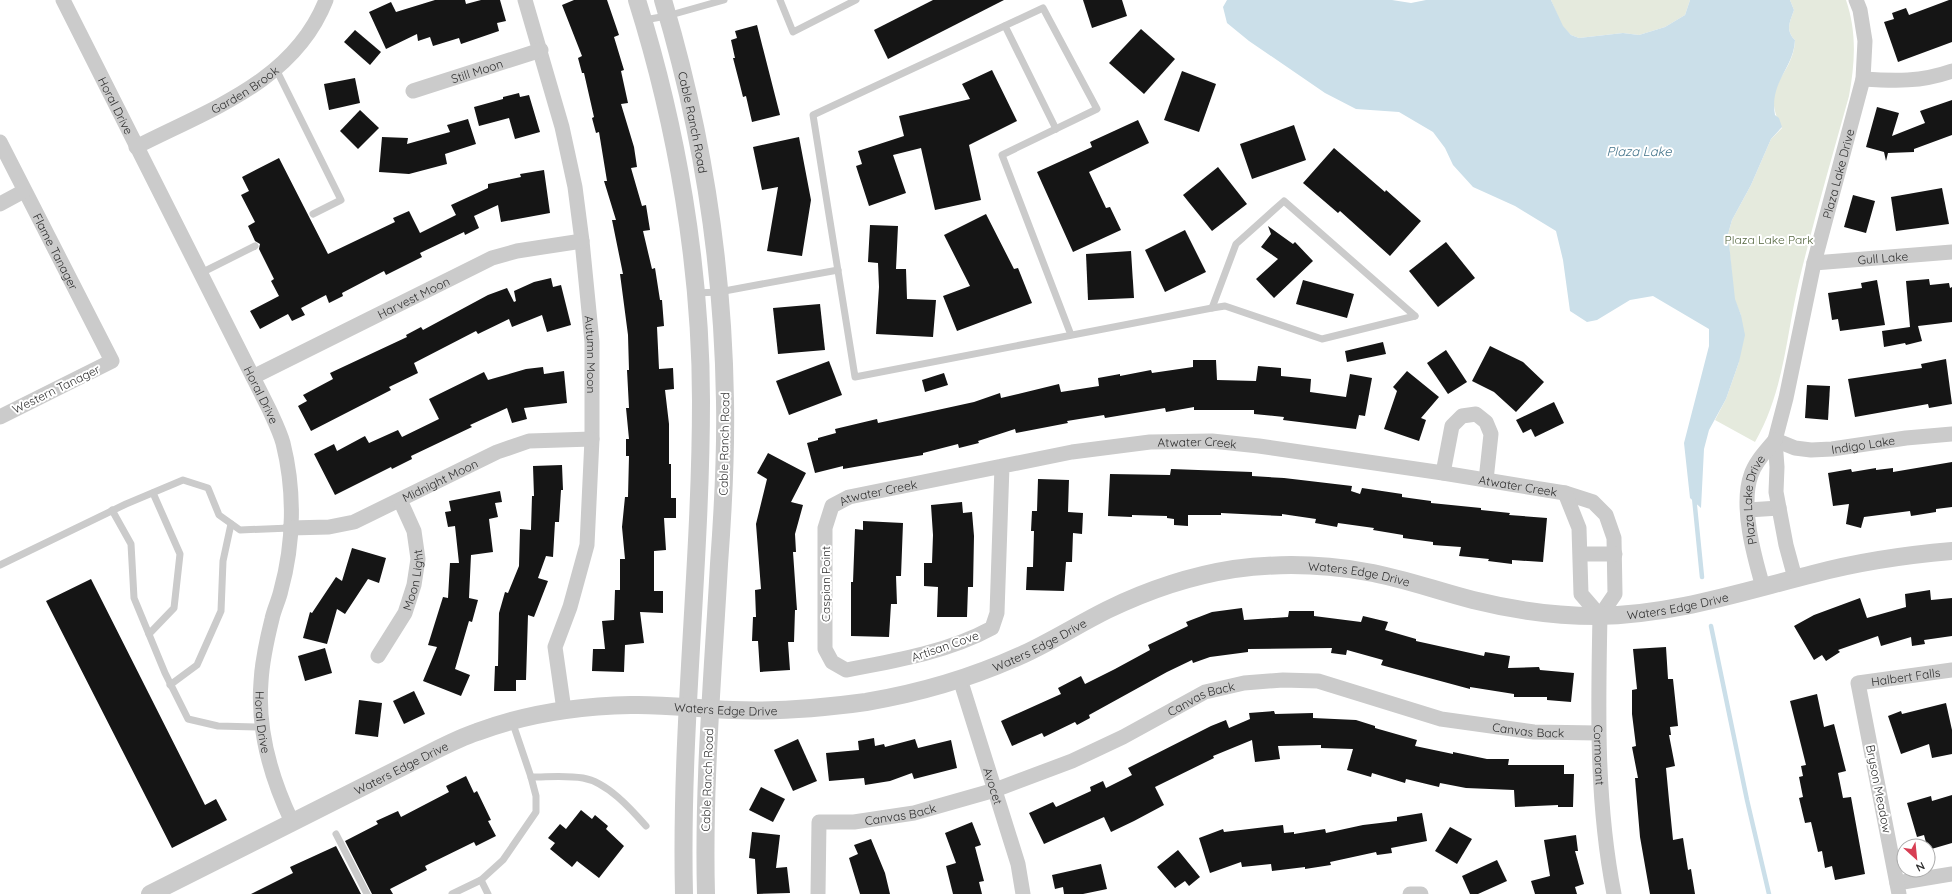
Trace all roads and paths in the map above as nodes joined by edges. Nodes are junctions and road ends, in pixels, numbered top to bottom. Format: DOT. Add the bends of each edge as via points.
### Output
graph roads {
  1 [pos="63,0"];
  2 [pos="326,0"];
  3 [pos="525,0"];
  4 [pos="637,0"];
  5 [pos="724,0"];
  6 [pos="780,0"];
  7 [pos="856,0"];
  8 [pos="1856,0"];
  9 [pos="665,8"];
  10 [pos="644,20"];
  11 [pos="1005,26"];
  12 [pos="541,50"];
  13 [pos="276,69"];
  14 [pos="1952,71"];
  15 [pos="1863,79"];
  16 [pos="412,91"];
  17 [pos="1056,129"];
  18 [pos="0,142"];
  19 [pos="136,147"];
  20 [pos="24,191"];
  21 [pos="0,204"];
  22 [pos="312,214"];
  23 [pos="582,241"];
  24 [pos="255,246"];
  25 [pos="1952,252"];
  26 [pos="1814,264"];
  27 [pos="838,270"];
  28 [pos="201,273"];
  29 [pos="719,292"];
  30 [pos="695,293"];
  31 [pos="1212,308"];
  32 [pos="1071,335"];
  33 [pos="112,361"];
  34 [pos="253,377"];
  35 [pos="0,417"];
  36 [pos="1952,434"];
  37 [pos="592,439"];
  38 [pos="1775,440"];
  39 [pos="1002,466"];
  40 [pos="1443,473"];
  41 [pos="1486,480"];
  42 [pos="153,493"];
  43 [pos="1565,493"];
  44 [pos="400,500"];
  45 [pos="832,506"];
  46 [pos="1779,508"];
  47 [pos="112,510"];
  48 [pos="1748,510"];
  49 [pos="231,524"];
  50 [pos="290,528"];
  51 [pos="1952,551"];
  52 [pos="1581,554"];
  53 [pos="1615,554"];
  54 [pos="0,565"];
  55 [pos="1795,578"];
  56 [pos="1763,587"];
  57 [pos="1600,616"];
  58 [pos="149,634"];
  59 [pos="378,656"];
  60 [pos="832,662"];
  61 [pos="1952,670"];
  62 [pos="960,679"];
  63 [pos="1858,683"];
  64 [pos="170,685"];
  65 [pos="687,707"];
  66 [pos="710,708"];
  67 [pos="564,710"];
  68 [pos="512,721"];
  69 [pos="261,727"];
  70 [pos="1598,733"];
  71 [pos="531,777"];
  72 [pos="995,790"];
  73 [pos="292,822"];
  74 [pos="646,826"];
  75 [pos="336,834"];
  76 [pos="1952,874"];
  77 [pos="481,880"];
  78 [pos="1898,888"];
  79 [pos="150,894"];
  80 [pos="367,894"];
  81 [pos="452,894"];
  82 [pos="488,894"];
  83 [pos="684,894"];
  84 [pos="706,894"];
  85 [pos="818,894"];
  86 [pos="1023,894"];
  87 [pos="1614,894"];
  1 -- 19 [label="street, Horal Drive"];
  2 -- 13 [label="street, Garden Brook" via="309,32"];
  3 -- 12 [label="street, Autumn Moon"];
  4 -- 10 [label="street, Cable Ranch Road"];
  5 -- 9 [label="lane"];
  6 -- 7 [label="lane" via="792,32"];
  8 -- 15 [label="street, Plaza Lake Drive" via="1865,41"];
  9 -- 10 [label="lane"];
  9 -- 29 [label="street, Cable Ranch Road" via="693,118 707,198"];
  10 -- 30 [label="street, Cable Ranch Road" via="677,164 688,227"];
  11 -- 17 [label="lane"];
  11 -- 17 [label="lane" via="1044,8 1097,109"];
  11 -- 27 [label="lane" via="813,115"];
  12 -- 16 [label="street, Still Moon"];
  12 -- 23 [label="street, Autumn Moon" via="575,187"];
  13 -- 19 [label="street, Garden Brook" via="261,82 228,102"];
  13 -- 22 [label="lane" via="341,200"];
  14 -- 15 [label="street" via="1935,77 1903,82"];
  15 -- 26 [label="street, Plaza Lake Drive"];
  17 -- 32 [label="lane" via="1002,155"];
  18 -- 20 [label="street, Flame Tanager"];
  19 -- 28 [label="street, Horal Drive"];
  20 -- 21 [label="street"];
  20 -- 33 [label="street, Flame Tanager"];
  23 -- 34 [label="street, Harvest Moon" via="517,251 492,258"];
  23 -- 37 [label="street, Autumn Moon" via="592,342"];
  24 -- 28 [label="lane"];
  25 -- 26 [label="street, Gull Lake"];
  26 -- 38 [label="street, Plaza Lake Drive"];
  27 -- 29 [label="lane"];
  27 -- 32 [label="lane" via="855,377"];
  28 -- 34 [label="street, Horal Drive"];
  29 -- 30 [label="lane"];
  29 -- 66 [label="street, Cable Ranch Road" via="724,361 725,444"];
  30 -- 65 [label="street, Cable Ranch Road" via="700,365 700,458"];
  31 -- 31 [label="lane" via="1236,244 1284,201 1415,316 1322,339 1224,306"];
  31 -- 32 [label="lane"];
  33 -- 35 [label="street, Western Tanager"];
  34 -- 50 [label="street, Horal Drive" via="282,442 291,502"];
  36 -- 38 [label="street, Indigo Lake" via="1811,450 1795,448"];
  37 -- 44 [label="street, Midnight Moon" via="529,441 497,452"];
  37 -- 67 [label="street, Autumn Moon" via="587,545 570,607 555,647"];
  38 -- 46 [label="street, Plaza Lake Drive" via="1776,492"];
  38 -- 48 [label="street, Plaza Lake Drive" via="1751,475 1747,493"];
  39 -- 40 [label="street, Atwater Creek" via="1072,452 1150,442 1212,441"];
  39 -- 45 [label="street, Atwater Creek" via="849,497"];
  39 -- 60 [label="street, Artisan Cove" via="997,612 992,628 975,637 903,660 846,670"];
  40 -- 41 [label="street, Atwater Creek"];
  40 -- 41 [label="street" via="1452,426 1462,416 1476,414 1486,422 1491,434"];
  41 -- 43 [label="street, Atwater Creek"];
  42 -- 47 [label="lane"];
  42 -- 49 [label="lane" via="183,480 208,488 219,515"];
  42 -- 58 [label="lane" via="180,554 174,608"];
  43 -- 52 [label="street, Atwater Creek" via="1579,528"];
  43 -- 53 [label="street, Atwater Creek" via="1593,502 1606,515 1614,538"];
  44 -- 50 [label="street, Midnight Moon" via="354,522 330,527"];
  44 -- 59 [label="street, Moon Light" via="414,531 418,559 414,585 405,613"];
  45 -- 60 [label="street, Caspian Point" via="825,528 825,649"];
  46 -- 48 [label="street"];
  46 -- 55 [label="street, Plaza Lake Drive"];
  47 -- 54 [label="lane"];
  47 -- 58 [label="lane" via="131,544 134,598"];
  48 -- 56 [label="street, Plaza Lake Drive" via="1751,541"];
  49 -- 50 [label="lane" via="240,530"];
  49 -- 64 [label="lane" via="223,561 221,610 197,664"];
  50 -- 69 [label="street, Horal Drive" via="288,561 272,618 261,682"];
  51 -- 55 [label="street, Waters Edge Drive" via="1880,560"];
  52 -- 53 [label="street"];
  52 -- 57 [label="street, Atwater Creek" via="1581,594"];
  53 -- 57 [label="street, Atwater Creek" via="1615,594"];
  55 -- 56 [label="street, Waters Edge Drive"];
  56 -- 57 [label="street, Waters Edge Drive" via="1667,610"];
  57 -- 62 [label="street, Waters Edge Drive" via="1545,613 1496,605 1402,580 1344,568 1294,565 1252,567 1208,574 1166,585 1107,610 1026,653"];
  57 -- 70 [label="street, Cormorant"];
  58 -- 64 [label="lane"];
  61 -- 63 [label="street, Halbert Falls"];
  62 -- 66 [label="street, Waters Edge Drive" via="905,694 842,705 764,710"];
  62 -- 72 [label="street, Avocet"];
  63 -- 78 [label="street, Bryson Meadow"];
  64 -- 69 [label="lane" via="188,719 218,726"];
  65 -- 66 [label="street, Waters Edge Drive"];
  65 -- 67 [label="street, Waters Edge Drive" via="632,705"];
  65 -- 83 [label="street, Cable Ranch Road"];
  66 -- 84 [label="street, Cable Ranch Road"];
  67 -- 68 [label="street, Waters Edge Drive"];
  68 -- 71 [label="lane"];
  68 -- 73 [label="street, Waters Edge Drive" via="476,732 434,751"];
  69 -- 73 [label="street, Horal Drive" via="274,780"];
  70 -- 72 [label="street, Canvas Back" via="1534,732 1441,719 1318,682 1283,680 1244,683 1205,692 1123,737 1072,761"];
  70 -- 87 [label="street, Cormorant" via="1604,830"];
  71 -- 74 [label="lane" via="585,778 609,790"];
  71 -- 77 [label="lane" via="536,796 536,812 503,860"];
  72 -- 85 [label="street, Canvas Back" via="914,813 854,822 820,822"];
  72 -- 86 [label="street, Avocet" via="1018,864"];
  73 -- 79 [label="street, Waters Edge Drive"];
  75 -- 80 [label="lane"];
  76 -- 78 [label="street"];
  77 -- 81 [label="lane"];
  77 -- 82 [label="lane"];
}
